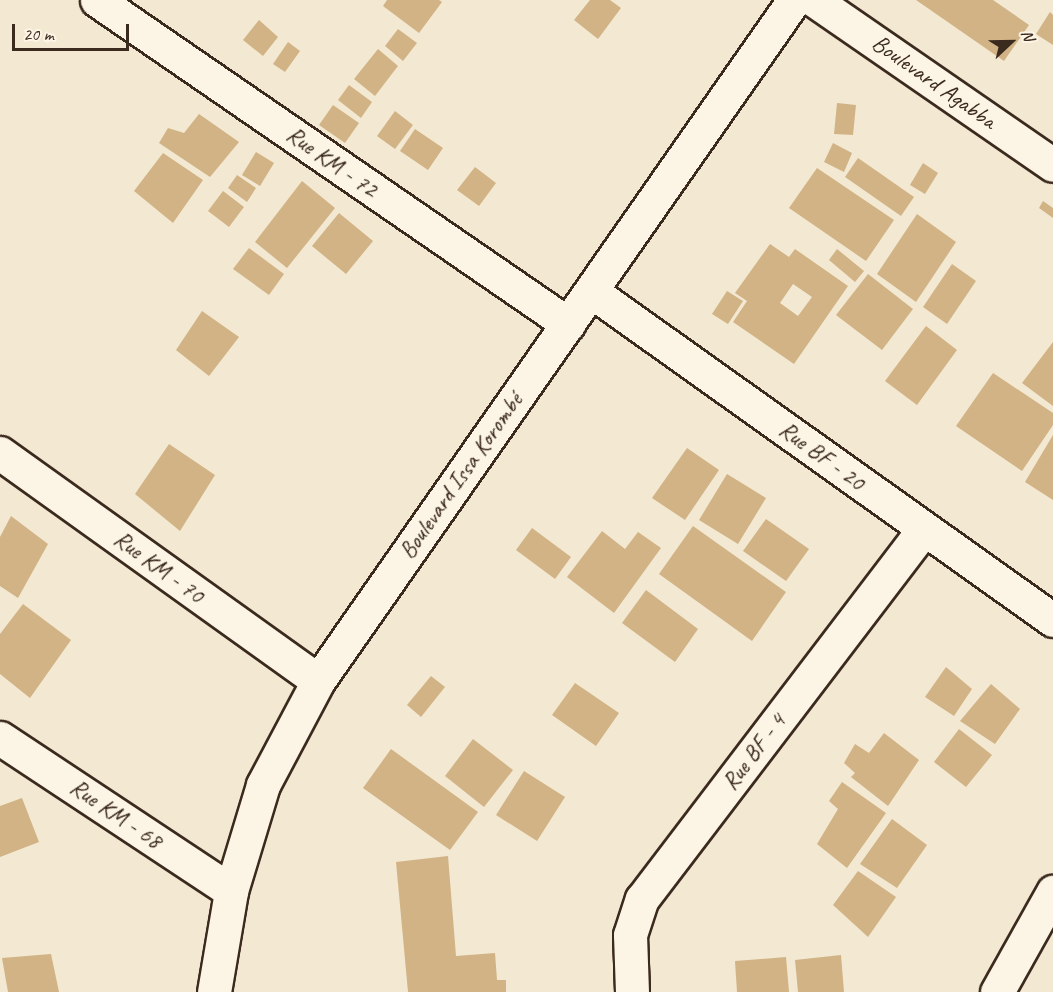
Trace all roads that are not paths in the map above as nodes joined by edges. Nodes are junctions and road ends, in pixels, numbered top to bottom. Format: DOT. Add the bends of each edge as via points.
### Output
graph roads {
  1 [pos="97,0"];
  2 [pos="794,0"];
  3 [pos="814,0"];
  4 [pos="1053,165"];
  5 [pos="591,291"];
  6 [pos="568,324"];
  7 [pos="0,453"];
  8 [pos="924,529"];
  9 [pos="1053,620"];
  10 [pos="318,681"];
  11 [pos="0,738"];
  12 [pos="231,891"];
  13 [pos="1053,892"];
  14 [pos="214,992"];
  15 [pos="632,992"];
  16 [pos="997,992"];
  1 -- 6 [label="street, Rue KM - 72"];
  2 -- 5 [label="street, Boulevard Issa Korombé"];
  3 -- 4 [label="street, Boulevard Agabba"];
  5 -- 6 [label="street, Boulevard Issa Korombé"];
  5 -- 8 [label="street, Rue BF - 20"];
  6 -- 10 [label="street, Boulevard Issa Korombé"];
  7 -- 10 [label="street, Rue KM - 70"];
  8 -- 9 [label="street, Rue BF - 20"];
  8 -- 15 [label="street, Rue BF - 4" via="642,899 630,935"];
  10 -- 12 [label="street, Boulevard Issa Korombé" via="263,785"];
  11 -- 12 [label="street, Rue KM - 68"];
  12 -- 14 [label="street, Boulevard Issa Korombé"];
  13 -- 16 [label="street"];
}
